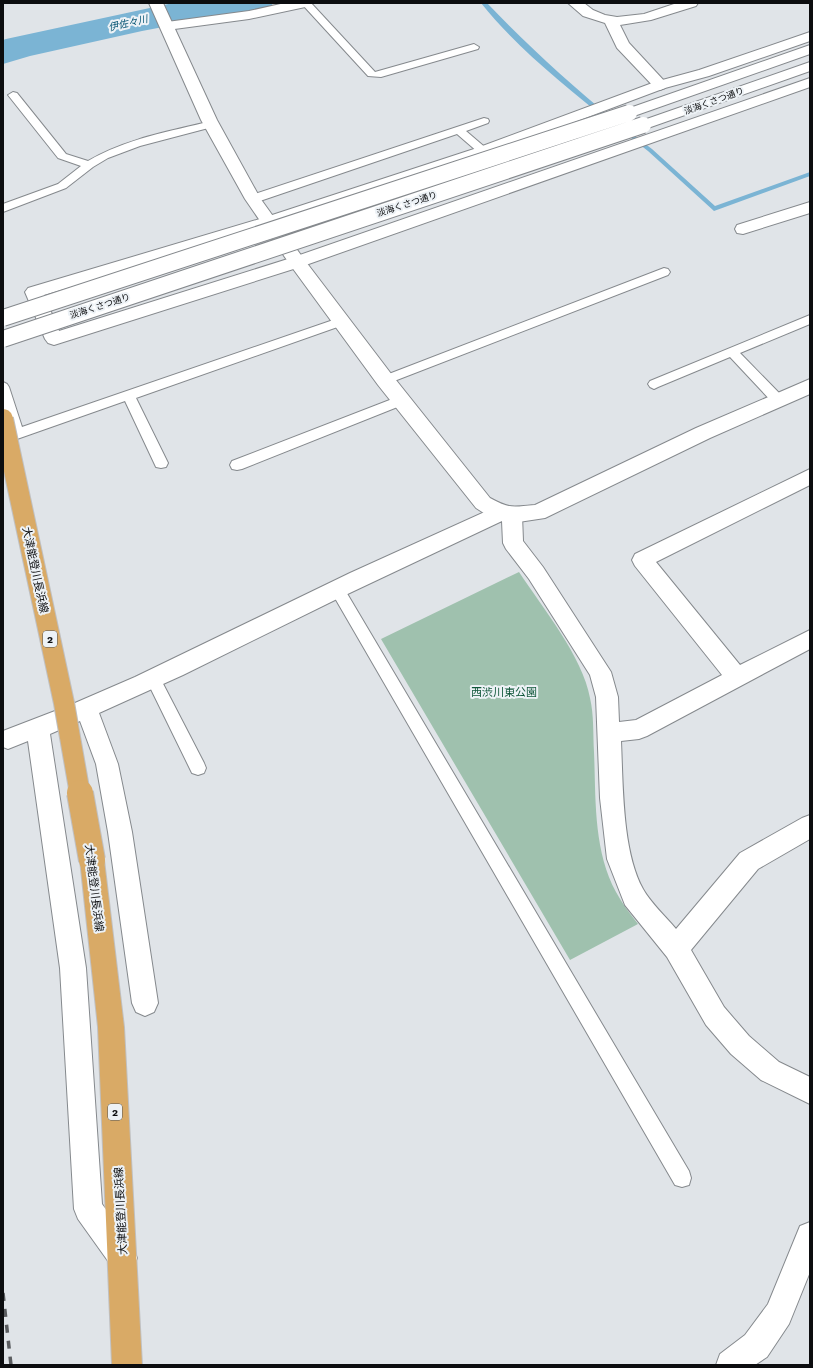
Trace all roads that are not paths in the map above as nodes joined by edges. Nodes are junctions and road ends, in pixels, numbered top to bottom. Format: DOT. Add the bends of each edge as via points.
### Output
graph roads {
  1 [pos="306,3"];
  2 [pos="576,3"];
  3 [pos="690,3"];
  4 [pos="162,15"];
  5 [pos="611,21"];
  6 [pos="810,36"];
  7 [pos="474,47"];
  8 [pos="810,49"];
  9 [pos="810,66"];
  10 [pos="810,82"];
  11 [pos="660,85"];
  12 [pos="13,95"];
  13 [pos="484,121"];
  14 [pos="212,124"];
  15 [pos="458,129"];
  16 [pos="483,151"];
  17 [pos="89,164"];
  18 [pos="253,199"];
  19 [pos="810,207"];
  20 [pos="3,208"];
  21 [pos="269,222"];
  22 [pos="743,229"];
  23 [pos="297,262"];
  24 [pos="664,272"];
  25 [pos="3,318"];
  26 [pos="810,319"];
  27 [pos="342,321"];
  28 [pos="3,339"];
  29 [pos="732,352"];
  30 [pos="385,380"];
  31 [pos="654,384"];
  32 [pos="810,386"];
  33 [pos="3,387"];
  34 [pos="128,396"];
  35 [pos="778,400"];
  36 [pos="400,401"];
  37 [pos="3,419"];
  38 [pos="161,463"];
  39 [pos="237,464"];
  40 [pos="810,476"];
  41 [pos="506,514"];
  42 [pos="338,589"];
  43 [pos="810,639"];
  44 [pos="738,678"];
  45 [pos="153,679"];
  46 [pos="86,708"];
  47 [pos="38,728"];
  48 [pos="609,733"];
  49 [pos="8,739"];
  50 [pos="198,768"];
  51 [pos="810,826"];
  52 [pos="676,948"];
  53 [pos="145,1003"];
  54 [pos="810,1091"];
  55 [pos="682,1178"];
  56 [pos="809,1241"];
  57 [pos="123,1258"];
  58 [pos="127,1365"];
  59 [pos="731,1365"];
  1 -- 4 [label="street" via="249,15"];
  1 -- 7 [label="lane" via="372,74 377,75"];
  2 -- 5 [label="street" via="585,12 599,19"];
  3 -- 5 [label="street" via="638,18"];
  4 -- 14 [label="street"];
  5 -- 11 [label="street" via="622,45"];
  6 -- 11 [label="street" via="704,73"];
  8 -- 25 [label="street, 淡海くさつ通り, bridge" via="629,113"];
  9 -- 28 [label="street, 淡海くさつ通り, bridge" via="643,125"];
  10 -- 23 [label="street"];
  11 -- 16 [label="street"];
  12 -- 17 [label="lane" via="62,156"];
  13 -- 15 [label="lane"];
  14 -- 17 [label="lane" via="136,144"];
  14 -- 18 [label="street"];
  15 -- 16 [label="lane"];
  15 -- 18 [label="lane"];
  16 -- 21 [label="street"];
  17 -- 20 [label="lane" via="62,186"];
  18 -- 21 [label="street"];
  19 -- 22 [label="street"];
  21 -- 23 [label="street"];
  21 -- 23 [label="street" via="34,292 54,339"];
  23 -- 27 [label="street"];
  24 -- 30 [label="lane"];
  26 -- 29 [label="lane"];
  27 -- 30 [label="street"];
  27 -- 34 [label="lane"];
  29 -- 31 [label="lane"];
  29 -- 35 [label="lane"];
  30 -- 36 [label="street"];
  32 -- 35 [label="street"];
  33 -- 34 [label="lane" via="17,434"];
  34 -- 38 [label="lane"];
  35 -- 41 [label="street" via="538,512"];
  36 -- 39 [label="lane"];
  36 -- 41 [label="street" via="483,503"];
  37 -- 57 [label="main road, 大津能登川長浜線 / 2, bridge" via="64,703 92,860 111,1027"];
  40 -- 44 [label="street" via="642,560"];
  41 -- 42 [label="street"];
  41 -- 48 [label="street" via="513,543 536,573 600,672 607,697"];
  42 -- 45 [label="street"];
  42 -- 55 [label="lane"];
  43 -- 44 [label="street"];
  44 -- 48 [label="street" via="638,729"];
  45 -- 46 [label="street"];
  45 -- 50 [label="lane"];
  46 -- 47 [label="street"];
  46 -- 53 [label="street" via="107,764 120,832"];
  47 -- 49 [label="street"];
  47 -- 57 [label="street" via="73,968 88,1208"];
  48 -- 52 [label="street" via="612,798 620,859 634,897"];
  51 -- 52 [label="street" via="749,861"];
  52 -- 54 [label="street" via="714,1016 740,1045 770,1071"];
  56 -- 59 [label="street" via="780,1314 756,1346"];
  57 -- 58 [label="main road, 大津能登川長浜線 / 2"];
}
